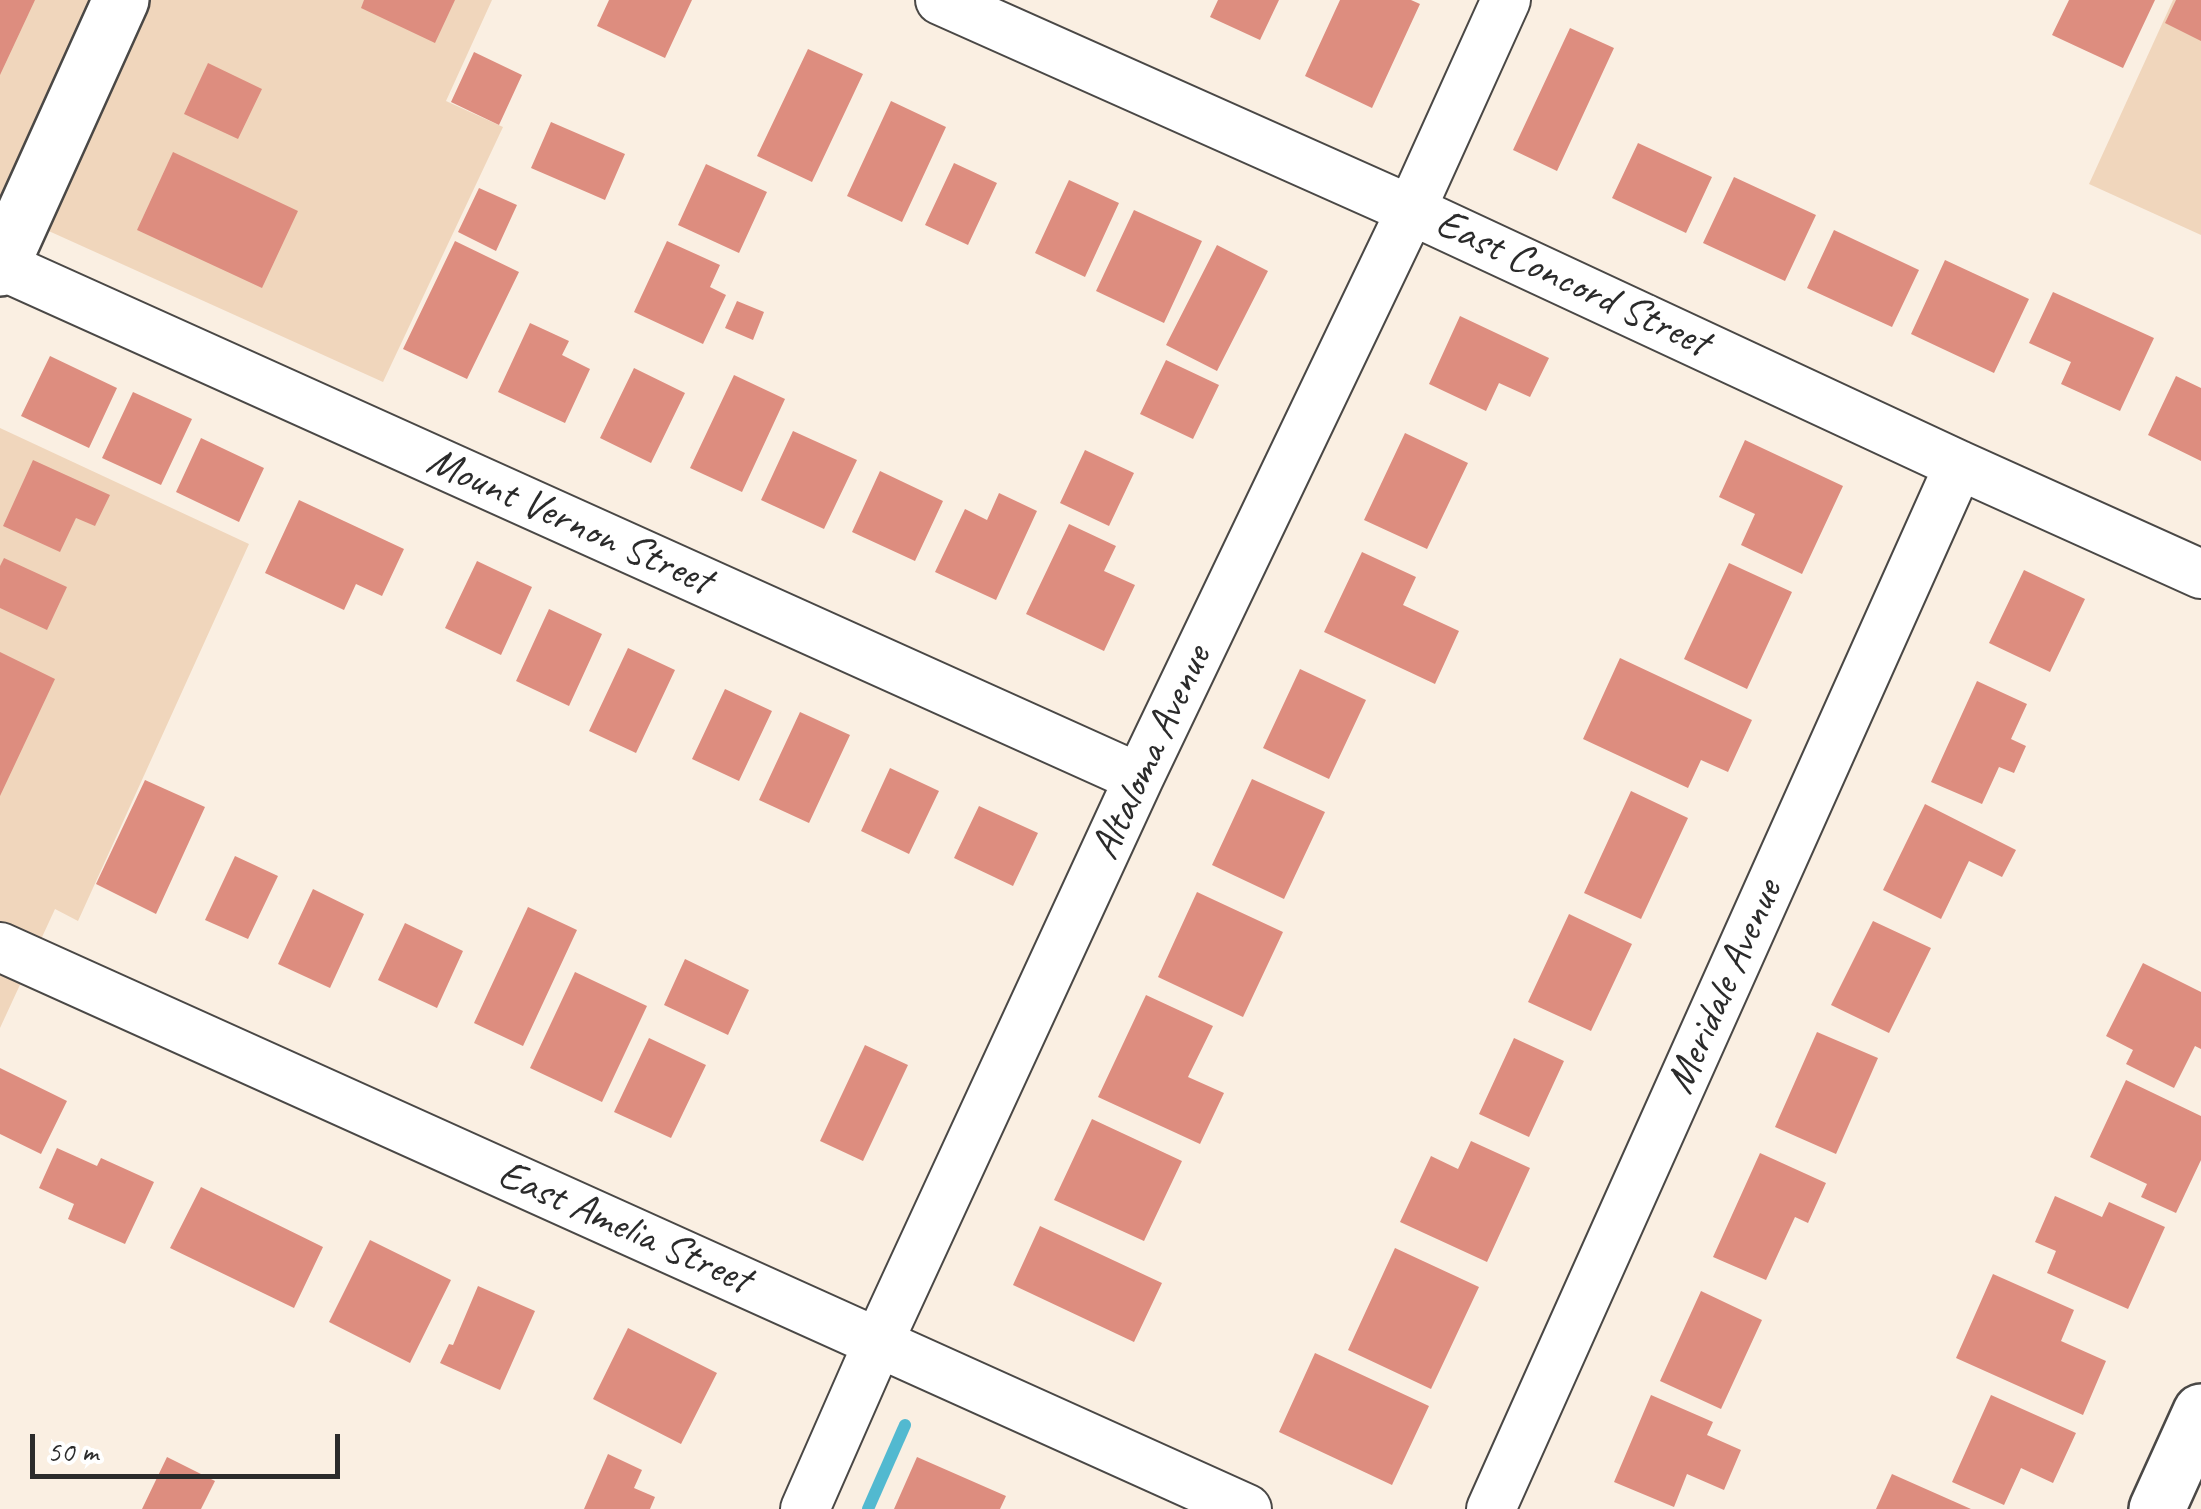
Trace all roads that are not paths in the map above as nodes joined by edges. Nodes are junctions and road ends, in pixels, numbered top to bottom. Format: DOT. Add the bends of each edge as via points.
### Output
graph roads {
  1 [pos="121,0"];
  2 [pos="940,0"];
  3 [pos="1506,0"];
  4 [pos="1412,210"];
  5 [pos="0,266"];
  6 [pos="1959,465"];
  7 [pos="2201,574"];
  8 [pos="1139,778"];
  9 [pos="0,948"];
  10 [pos="878,1343"];
  11 [pos="2201,1412"];
  12 [pos="804,1509"];
  13 [pos="1247,1509"];
  14 [pos="1491,1509"];
  15 [pos="2157,1509"];
  1 -- 5 [label="street"];
  2 -- 4 [label="street, East Concord Street"];
  3 -- 4 [label="street, Altaloma Avenue"];
  4 -- 6 [label="street, East Concord Street"];
  4 -- 8 [label="street, Altaloma Avenue"];
  5 -- 8 [label="street, Mount Vernon Street"];
  6 -- 7 [label="street, East Concord Street"];
  6 -- 14 [label="street, Meridale Avenue"];
  8 -- 10 [label="street, Altaloma Avenue"];
  9 -- 10 [label="street, East Amelia Street"];
  10 -- 12 [label="street, Altaloma Avenue"];
  10 -- 13 [label="street, East Amelia Street"];
  11 -- 15 [label="street"];
}
